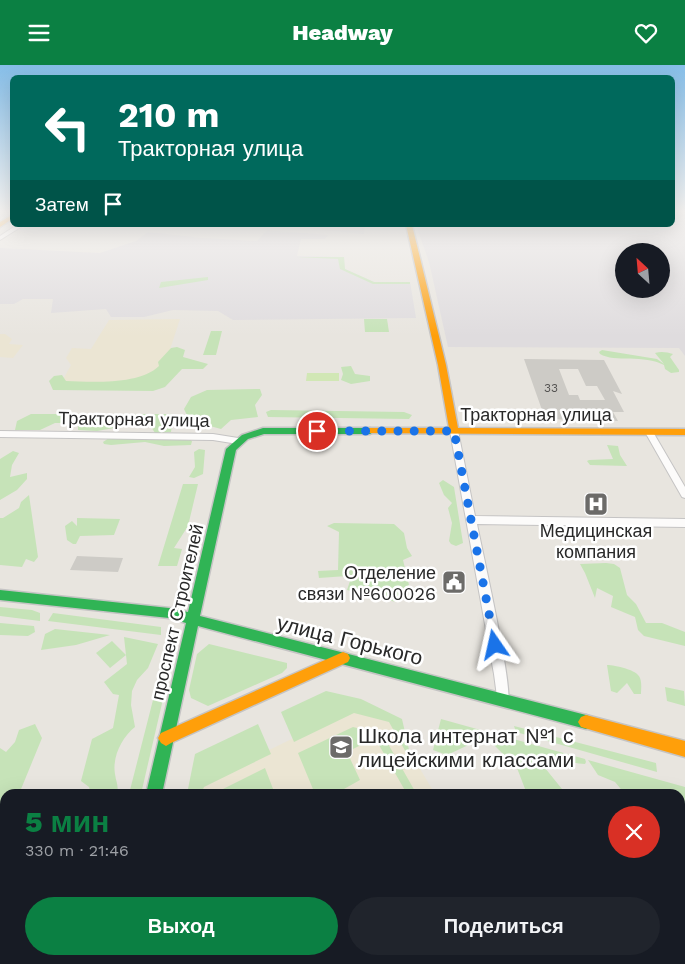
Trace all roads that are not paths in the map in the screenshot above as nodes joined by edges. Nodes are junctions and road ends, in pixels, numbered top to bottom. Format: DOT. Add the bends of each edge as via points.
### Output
graph roads {
  1 [pos="416,252"];
  2 [pos="454,431"];
  3 [pos="649,432"];
  4 [pos="685,432"];
  5 [pos="0,434"];
  6 [pos="238,441"];
  7 [pos="685,495"];
  8 [pos="471,520"];
  9 [pos="685,523"];
  10 [pos="0,595"];
  11 [pos="192,620"];
  12 [pos="343,658"];
  13 [pos="503,700"];
  14 [pos="166,738"];
  15 [pos="685,749"];
  16 [pos="155,789"];
  1 -- 2 [label="main road"];
  2 -- 3 [label="main road, Тракторная улица"];
  2 -- 6 [label="main road, Тракторная улица" via="262,431"];
  2 -- 8 [label="street"];
  3 -- 4 [label="main road, Тракторная улица"];
  3 -- 7 [label="street"];
  5 -- 6 [label="street, Тракторная улица" via="213,437"];
  6 -- 11 [label="main road, проспект Строителей" via="231,449"];
  8 -- 9 [label="street"];
  8 -- 13 [label="street"];
  10 -- 11 [label="main road, улица Горького" via="169,613"];
  11 -- 12 [label="main road, улица Горького"];
  11 -- 14 [label="main road, проспект Строителей"];
  12 -- 13 [label="main road, улица Горького"];
  12 -- 14 [label="main road"];
  13 -- 15 [label="main road, улица Горького"];
  14 -- 16 [label="main road, проспект Строителей"];
}
